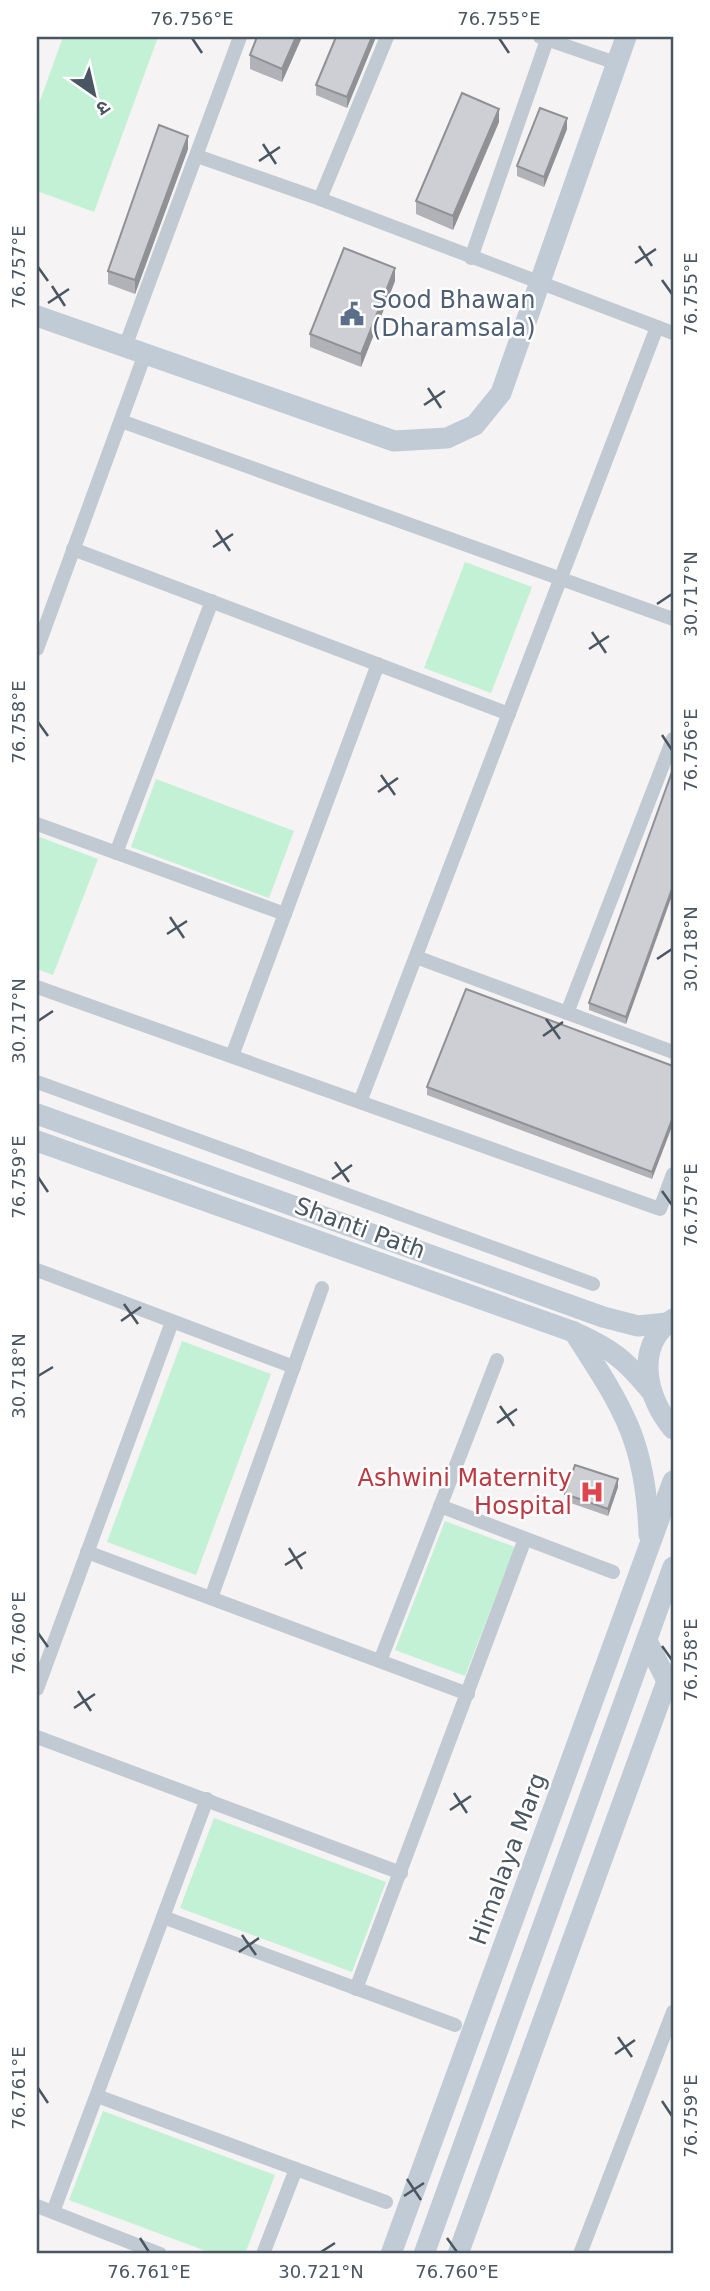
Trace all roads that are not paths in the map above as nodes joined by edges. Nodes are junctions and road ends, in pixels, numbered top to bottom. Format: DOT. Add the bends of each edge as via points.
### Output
graph roads {
  1 [pos="240,37"];
  2 [pos="387,37"];
  3 [pos="626,37"];
  4 [pos="543,38"];
  5 [pos="617,63"];
  6 [pos="197,156"];
  7 [pos="320,199"];
  8 [pos="471,258"];
  9 [pos="539,282"];
  10 [pos="37,316"];
  11 [pos="657,327"];
  12 [pos="673,333"];
  13 [pos="135,351"];
  14 [pos="121,421"];
  15 [pos="74,549"];
  16 [pos="561,578"];
  17 [pos="212,601"];
  18 [pos="673,618"];
  19 [pos="37,649"];
  20 [pos="378,664"];
  21 [pos="509,714"];
  22 [pos="673,739"];
  23 [pos="37,824"];
  24 [pos="116,853"];
  25 [pos="285,914"];
  26 [pos="416,957"];
  27 [pos="37,987"];
  28 [pos="567,1013"];
  29 [pos="673,1052"];
  30 [pos="232,1056"];
  31 [pos="37,1082"];
  32 [pos="360,1102"];
  33 [pos="37,1114"];
  34 [pos="37,1141"];
  35 [pos="673,1174"];
  36 [pos="37,1270"];
  37 [pos="593,1284"];
  38 [pos="322,1288"];
  39 [pos="670,1321"];
  40 [pos="172,1322"];
  41 [pos="574,1332"];
  42 [pos="497,1360"];
  43 [pos="294,1367"];
  44 [pos="650,1390"];
  45 [pos="673,1429"];
  46 [pos="673,1481"];
  47 [pos="440,1506"];
  48 [pos="525,1539"];
  49 [pos="650,1547"];
  50 [pos="87,1552"];
  51 [pos="673,1567"];
  52 [pos="613,1572"];
  53 [pos="211,1598"];
  54 [pos="647,1641"];
  55 [pos="380,1661"];
  56 [pos="37,1689"];
  57 [pos="468,1694"];
  58 [pos="37,1737"];
  59 [pos="207,1799"];
  60 [pos="401,1873"];
  61 [pos="163,1917"];
  62 [pos="356,1989"];
  63 [pos="673,2012"];
  64 [pos="455,2025"];
  65 [pos="97,2096"];
  66 [pos="296,2169"];
  67 [pos="386,2202"];
  68 [pos="37,2206"];
  69 [pos="53,2213"];
  70 [pos="160,2254"];
  71 [pos="263,2254"];
  72 [pos="391,2254"];
  73 [pos="424,2254"];
  74 [pos="458,2254"];
  75 [pos="580,2254"];
  1 -- 6 [label="street"];
  2 -- 7 [label="street"];
  3 -- 5 [label="main road"];
  4 -- 5 [label="street"];
  4 -- 8 [label="street"];
  5 -- 9 [label="main road"];
  6 -- 7 [label="street"];
  6 -- 13 [label="street"];
  7 -- 8 [label="street"];
  8 -- 9 [label="street"];
  9 -- 11 [label="street"];
  9 -- 13 [label="main road" via="501,393 475,425 447,438 394,441"];
  10 -- 13 [label="main road"];
  11 -- 12 [label="street"];
  11 -- 16 [label="street"];
  13 -- 14 [label="street"];
  14 -- 15 [label="street"];
  14 -- 16 [label="street"];
  15 -- 17 [label="street"];
  15 -- 19 [label="street"];
  16 -- 18 [label="street"];
  16 -- 21 [label="street"];
  17 -- 20 [label="street"];
  17 -- 24 [label="street"];
  20 -- 21 [label="street"];
  20 -- 25 [label="street"];
  21 -- 26 [label="street"];
  22 -- 28 [label="street"];
  23 -- 24 [label="street"];
  24 -- 25 [label="street"];
  25 -- 30 [label="street"];
  26 -- 28 [label="street"];
  26 -- 32 [label="street"];
  27 -- 30 [label="street"];
  28 -- 29 [label="street"];
  30 -- 32 [label="street"];
  31 -- 37 [label="street"];
  32 -- 35 [label="street" via="660,1209"];
  33 -- 39 [label="main road" via="603,1317 638,1326"];
  34 -- 41 [label="main road, Shanti Path"];
  36 -- 40 [label="street"];
  38 -- 43 [label="street"];
  39 -- 44 [label="main road" via="650,1354"];
  40 -- 43 [label="street"];
  40 -- 50 [label="street"];
  41 -- 44 [label="main road, Shanti Path" via="611,1348"];
  41 -- 49 [label="main road" via="636,1436 647,1484"];
  42 -- 47 [label="street"];
  43 -- 53 [label="street"];
  44 -- 45 [label="main road" via="659,1413"];
  46 -- 49 [label="main road, Himalaya Marg"];
  47 -- 48 [label="street"];
  47 -- 55 [label="street"];
  48 -- 52 [label="street"];
  48 -- 57 [label="street"];
  49 -- 72 [label="main road, Himalaya Marg"];
  50 -- 53 [label="street"];
  50 -- 56 [label="street"];
  51 -- 54 [label="main road"];
  53 -- 55 [label="street"];
  54 -- 73 [label="main road"];
  54 -- 74 [label="main road" via="667,1681"];
  55 -- 57 [label="street"];
  57 -- 60 [label="street"];
  58 -- 59 [label="street"];
  59 -- 60 [label="street"];
  59 -- 61 [label="street"];
  60 -- 62 [label="street"];
  61 -- 62 [label="street"];
  61 -- 65 [label="street"];
  62 -- 64 [label="street"];
  63 -- 75 [label="street"];
  65 -- 66 [label="street"];
  65 -- 69 [label="street"];
  66 -- 67 [label="street"];
  66 -- 71 [label="street"];
  68 -- 69 [label="street"];
  69 -- 70 [label="street"];
}
